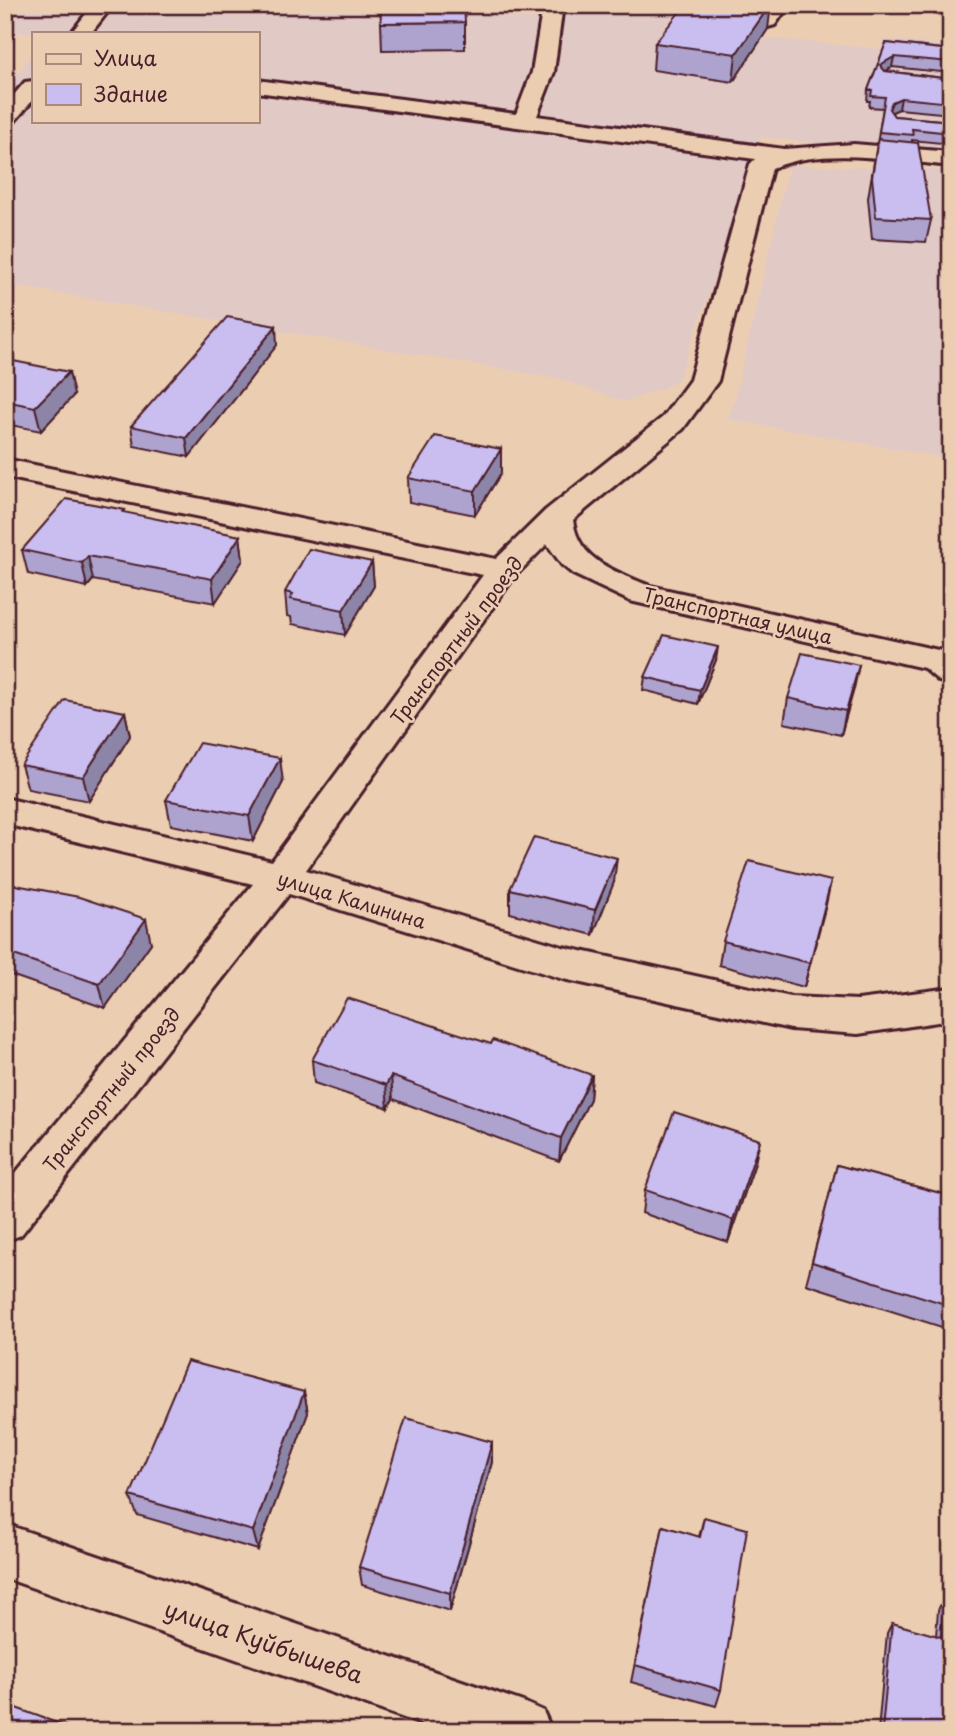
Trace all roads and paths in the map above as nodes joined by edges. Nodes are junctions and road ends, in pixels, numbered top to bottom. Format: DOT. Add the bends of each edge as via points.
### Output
graph roads {
  1 [pos="103,5"];
  2 [pos="553,5"];
  3 [pos="82,32"];
  4 [pos="259,86"];
  5 [pos="32,88"];
  6 [pos="5,118"];
  7 [pos="524,121"];
  8 [pos="780,155"];
  9 [pos="951,159"];
  10 [pos="5,468"];
  11 [pos="557,517"];
  12 [pos="503,570"];
  13 [pos="951,673"];
  14 [pos="5,811"];
  15 [pos="281,877"];
  16 [pos="951,1004"];
  17 [pos="5,1221"];
  18 [pos="5,1551"];
  19 [pos="523,1731"];
  1 -- 3 [label="street"];
  2 -- 7 [label="street" via="543,72"];
  4 -- 7 [label="street"];
  5 -- 6 [label="street"];
  7 -- 8 [label="street"];
  8 -- 9 [label="street" via="811,150"];
  8 -- 11 [label="street, Транспортный проезд" via="762,164 704,382 673,423"];
  10 -- 12 [label="street"];
  11 -- 12 [label="street, Транспортный проезд"];
  11 -- 13 [label="street, Транспортная улица" via="557,536 572,559 595,575 641,594 934,660"];
  12 -- 15 [label="street, Транспортный проезд"];
  14 -- 15 [label="street, улица Калинина"];
  15 -- 16 [label="street, улица Калинина" via="563,963 790,1013 858,1017"];
  15 -- 17 [label="street, Транспортный проезд"];
  18 -- 19 [label="street, улица Куйбышева"];
}
